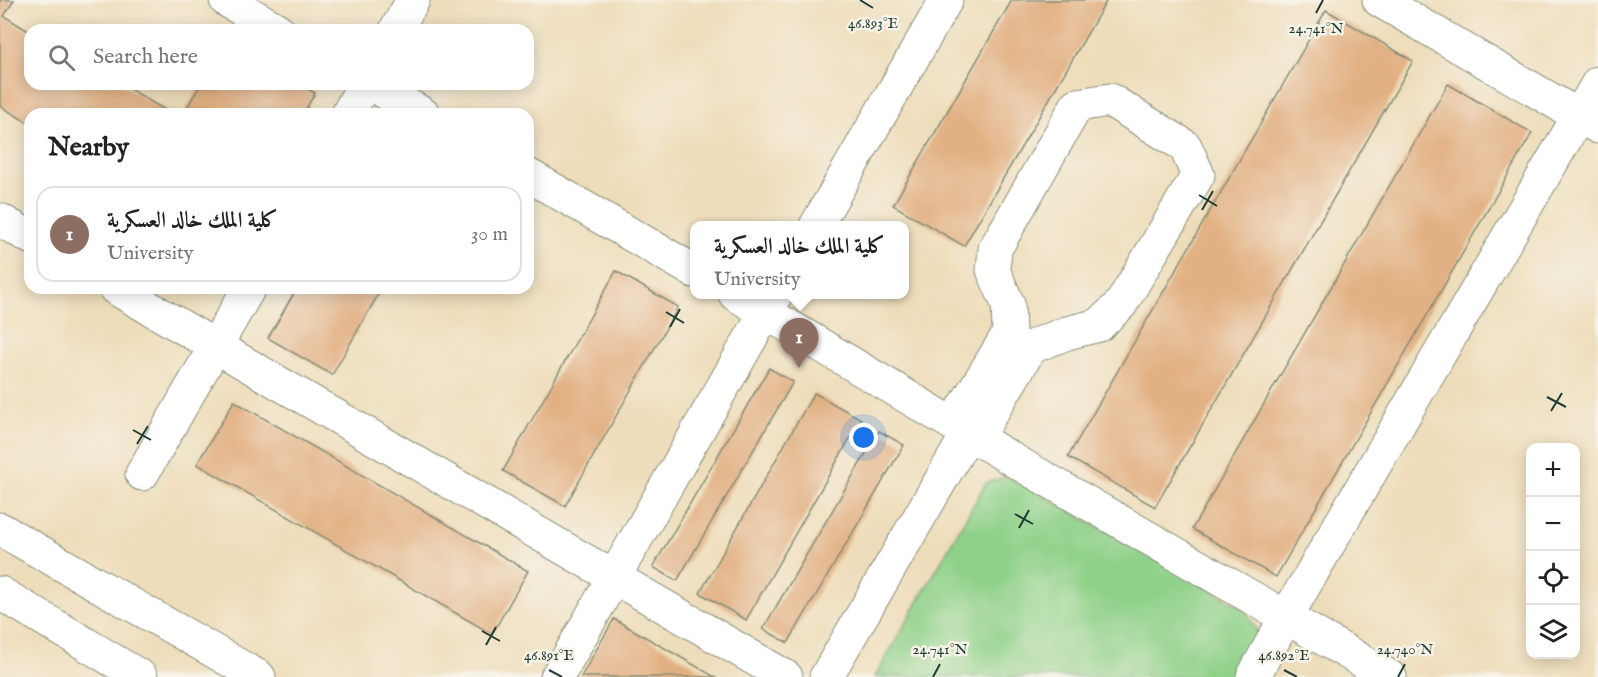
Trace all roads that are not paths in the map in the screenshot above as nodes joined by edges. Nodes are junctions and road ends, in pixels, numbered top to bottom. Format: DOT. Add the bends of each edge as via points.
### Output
graph roads {
  1 [pos="226,0"];
  2 [pos="413,0"];
  3 [pos="946,0"];
  4 [pos="1379,0"];
  5 [pos="268,24"];
  6 [pos="399,24"];
  7 [pos="1598,83"];
  8 [pos="361,90"];
  9 [pos="381,90"];
  10 [pos="351,108"];
  11 [pos="413,108"];
  12 [pos="1588,122"];
  13 [pos="534,178"];
  14 [pos="0,220"];
  15 [pos="818,221"];
  16 [pos="24,234"];
  17 [pos="690,269"];
  18 [pos="125,294"];
  19 [pos="246,294"];
  20 [pos="755,299"];
  21 [pos="771,303"];
  22 [pos="216,348"];
  23 [pos="969,432"];
  24 [pos="142,474"];
  25 [pos="0,529"];
  26 [pos="613,577"];
  27 [pos="0,593"];
  28 [pos="1286,617"];
  29 [pos="141,677"];
  30 [pos="259,677"];
  31 [pos="556,677"];
  32 [pos="786,677"];
  33 [pos="826,677"];
  34 [pos="1253,677"];
  35 [pos="1390,677"];
  1 -- 5 [label="lane"];
  2 -- 6 [label="lane"];
  3 -- 15 [label="lane"];
  4 -- 12 [label="lane"];
  7 -- 12 [label="lane"];
  8 -- 10 [label="lane"];
  9 -- 11 [label="lane"];
  12 -- 28 [label="lane"];
  13 -- 17 [label="lane"];
  14 -- 16 [label="lane"];
  18 -- 22 [label="lane"];
  19 -- 22 [label="lane"];
  20 -- 21 [label="lane"];
  21 -- 23 [label="lane"];
  21 -- 26 [label="lane"];
  22 -- 24 [label="lane"];
  22 -- 26 [label="lane"];
  23 -- 23 [label="lane" via="986,422 1031,347 1099,324 1121,304 1198,174 1185,146 1110,100 1077,105 995,249 993,270 1008,304 1009,333 961,412"];
  23 -- 28 [label="lane"];
  23 -- 33 [label="lane"];
  25 -- 30 [label="lane"];
  26 -- 31 [label="lane"];
  26 -- 32 [label="lane"];
  27 -- 29 [label="lane"];
  28 -- 34 [label="lane"];
  28 -- 35 [label="lane"];
}
